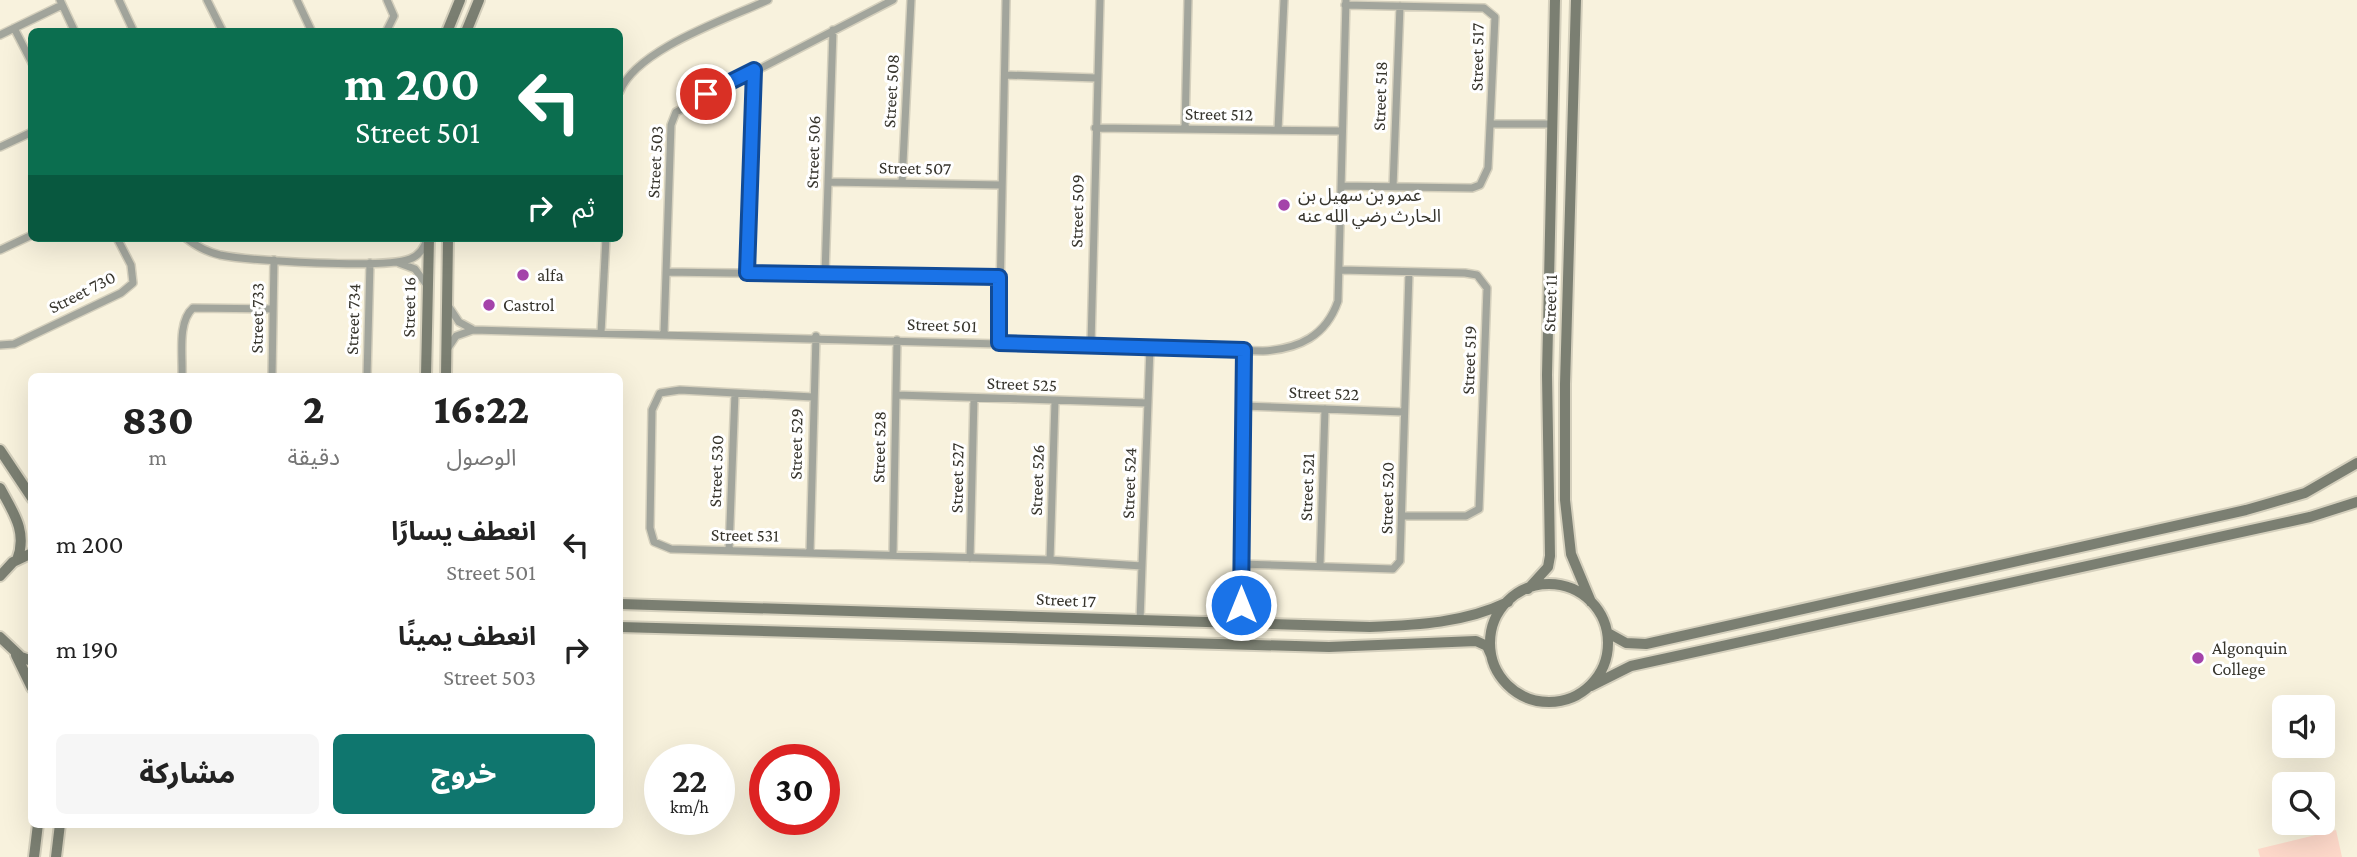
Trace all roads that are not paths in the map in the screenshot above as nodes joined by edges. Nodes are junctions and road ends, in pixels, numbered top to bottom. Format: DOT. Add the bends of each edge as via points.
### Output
graph roads {
  1 [pos="119,0"];
  2 [pos="207,0"];
  3 [pos="297,0"];
  4 [pos="387,0"];
  5 [pos="460,0"];
  6 [pos="479,0"];
  7 [pos="768,0"];
  8 [pos="893,0"];
  9 [pos="911,0"];
  10 [pos="1006,0"];
  11 [pos="1100,0"];
  12 [pos="1188,0"];
  13 [pos="1284,0"];
  14 [pos="1555,0"];
  15 [pos="1569,0"];
  16 [pos="1576,0"];
  17 [pos="1345,2"];
  18 [pos="61,3"];
  19 [pos="1400,6"];
  20 [pos="14,28"];
  21 [pos="73,28"];
  22 [pos="132,28"];
  23 [pos="221,28"];
  24 [pos="310,28"];
  25 [pos="388,28"];
  26 [pos="449,28"];
  27 [pos="468,28"];
  28 [pos="833,30"];
  29 [pos="0,35"];
  30 [pos="28,55"];
  31 [pos="1574,62"];
  32 [pos="754,70"];
  33 [pos="1004,75"];
  34 [pos="1097,78"];
  35 [pos="623,86"];
  36 [pos="1491,124"];
  37 [pos="1552,124"];
  38 [pos="1095,128"];
  39 [pos="1185,129"];
  40 [pos="1278,130"];
  41 [pos="1342,131"];
  42 [pos="28,134"];
  43 [pos="0,147"];
  44 [pos="828,181"];
  45 [pos="902,183"];
  46 [pos="1002,185"];
  47 [pos="1340,186"];
  48 [pos="1392,187"];
  49 [pos="28,237"];
  50 [pos="119,242"];
  51 [pos="194,242"];
  52 [pos="426,242"];
  53 [pos="428,242"];
  54 [pos="448,242"];
  55 [pos="606,242"];
  56 [pos="0,250"];
  57 [pos="274,260"];
  58 [pos="370,263"];
  59 [pos="398,263"];
  60 [pos="1340,270"];
  61 [pos="666,272"];
  62 [pos="1409,272"];
  63 [pos="747,273"];
  64 [pos="825,274"];
  65 [pos="999,277"];
  66 [pos="427,287"];
  67 [pos="448,304"];
  68 [pos="273,309"];
  69 [pos="473,330"];
  70 [pos="601,333"];
  71 [pos="664,333"];
  72 [pos="816,336"];
  73 [pos="897,340"];
  74 [pos="999,343"];
  75 [pos="1091,344"];
  76 [pos="0,345"];
  77 [pos="1150,346"];
  78 [pos="1244,350"];
  79 [pos="446,352"];
  80 [pos="182,373"];
  81 [pos="272,373"];
  82 [pos="367,373"];
  83 [pos="426,373"];
  84 [pos="446,373"];
  85 [pos="735,393"];
  86 [pos="895,395"];
  87 [pos="813,397"];
  88 [pos="974,398"];
  89 [pos="1055,401"];
  90 [pos="1147,403"];
  91 [pos="1242,406"];
  92 [pos="1325,409"];
  93 [pos="1404,412"];
  94 [pos="2,458"];
  95 [pos="2357,463"];
  96 [pos="0,488"];
  97 [pos="28,493"];
  98 [pos="2357,502"];
  99 [pos="1403,516"];
  100 [pos="729,550"];
  101 [pos="810,552"];
  102 [pos="28,555"];
  103 [pos="893,555"];
  104 [pos="970,558"];
  105 [pos="1050,560"];
  106 [pos="1241,564"];
  107 [pos="9,565"];
  108 [pos="1142,566"];
  109 [pos="1320,566"];
  110 [pos="0,576"];
  111 [pos="1528,589"];
  112 [pos="1508,602"];
  113 [pos="1591,602"];
  114 [pos="623,604"];
  115 [pos="1059,617"];
  116 [pos="1140,621"];
  117 [pos="1241,625"];
  118 [pos="623,627"];
  119 [pos="1608,633"];
  120 [pos="991,635"];
  121 [pos="0,637"];
  122 [pos="15,652"];
  123 [pos="1491,655"];
  124 [pos="28,659"];
  125 [pos="28,680"];
  126 [pos="1591,685"];
  127 [pos="38,828"];
  128 [pos="60,828"];
  129 [pos="34,857"];
  130 [pos="56,857"];
  1 -- 22 [label="street"];
  2 -- 23 [label="street"];
  3 -- 24 [label="street"];
  4 -- 25 [label="street" via="394,16"];
  5 -- 26 [label="street"];
  6 -- 27 [label="street"];
  7 -- 35 [label="street" via="661,51 630,74"];
  8 -- 28 [label="street, Street 503"];
  9 -- 45 [label="street, Street 508"];
  10 -- 33 [label="street"];
  11 -- 34 [label="street, Street 509"];
  12 -- 39 [label="street"];
  13 -- 40 [label="street"];
  14 -- 37 [label="street, Street 11"];
  15 -- 31 [label="street" via="1568,37"];
  16 -- 31 [label="street, Street 11"];
  17 -- 19 [label="street, Street 517"];
  17 -- 41 [label="street, Street 501"];
  18 -- 20 [label="street"];
  18 -- 21 [label="street"];
  19 -- 36 [label="street, Street 517" via="1484,8 1495,17"];
  19 -- 48 [label="street, Street 518"];
  20 -- 29 [label="street"];
  20 -- 30 [label="street"];
  28 -- 32 [label="street, Street 503"];
  28 -- 44 [label="street, Street 506"];
  31 -- 113 [label="street, Street 11" via="1565,500 1571,554"];
  32 -- 61 [label="street, Street 503" via="676,112 671,125"];
  32 -- 63 [label="street"];
  33 -- 34 [label="street"];
  33 -- 46 [label="street"];
  34 -- 38 [label="street, Street 509"];
  36 -- 37 [label="street"];
  36 -- 48 [label="street, Street 517" via="1488,168 1480,185"];
  37 -- 111 [label="street, Street 11" via="1547,375 1550,556 1548,567"];
  38 -- 39 [label="street, Street 512"];
  38 -- 75 [label="street, Street 509"];
  39 -- 40 [label="street, Street 512"];
  40 -- 41 [label="street, Street 512"];
  41 -- 47 [label="street, Street 501"];
  42 -- 43 [label="street"];
  44 -- 45 [label="street, Street 507"];
  44 -- 64 [label="street, Street 506"];
  45 -- 46 [label="street, Street 507"];
  46 -- 65 [label="street"];
  47 -- 48 [label="street, Street 517"];
  47 -- 60 [label="street, Street 501"];
  49 -- 56 [label="street"];
  50 -- 76 [label="street, Street 730" via="131,265 133,283 14,344"];
  51 -- 57 [label="street" via="218,254"];
  52 -- 59 [label="street" via="421,252"];
  53 -- 66 [label="street, Street 16"];
  54 -- 67 [label="street"];
  55 -- 70 [label="street"];
  57 -- 58 [label="street"];
  57 -- 68 [label="street, Street 733"];
  58 -- 59 [label="street"];
  58 -- 82 [label="street, Street 734"];
  59 -- 66 [label="street" via="415,269"];
  60 -- 62 [label="street, Street 519"];
  60 -- 78 [label="street, Street 501" via="1333,316 1311,339 1282,350"];
  61 -- 63 [label="street"];
  61 -- 71 [label="street, Street 503"];
  62 -- 93 [label="street, Street 520"];
  62 -- 99 [label="street, Street 519" via="1478,275 1487,288 1479,509 1466,516"];
  63 -- 64 [label="street"];
  64 -- 65 [label="street"];
  65 -- 74 [label="street"];
  66 -- 83 [label="street, Street 16"];
  67 -- 69 [label="street" via="454,317"];
  67 -- 79 [label="street"];
  68 -- 80 [label="street" via="193,308 184,323"];
  68 -- 81 [label="street, Street 733"];
  69 -- 70 [label="street, Street 501"];
  69 -- 79 [label="street" via="456,336"];
  70 -- 71 [label="street, Street 501"];
  71 -- 72 [label="street, Street 501"];
  72 -- 73 [label="street, Street 501"];
  72 -- 87 [label="street, Street 529"];
  73 -- 74 [label="street, Street 501"];
  73 -- 86 [label="street, Street 528"];
  74 -- 75 [label="street, Street 501"];
  75 -- 77 [label="street, Street 501"];
  77 -- 78 [label="street, Street 501"];
  77 -- 90 [label="street, Street 524"];
  78 -- 91 [label="street"];
  79 -- 84 [label="street"];
  85 -- 87 [label="street, Street 531"];
  85 -- 100 [label="street, Street 530"];
  85 -- 100 [label="street, Street 531" via="667,390 660,393 652,410 650,528 654,542 671,549"];
  86 -- 88 [label="street, Street 525"];
  86 -- 103 [label="street, Street 528"];
  87 -- 101 [label="street, Street 529"];
  88 -- 89 [label="street, Street 525"];
  88 -- 104 [label="street, Street 527"];
  89 -- 90 [label="street, Street 525"];
  89 -- 105 [label="street, Street 526"];
  90 -- 108 [label="street, Street 524"];
  91 -- 92 [label="street, Street 522"];
  91 -- 106 [label="street"];
  92 -- 93 [label="street, Street 522"];
  92 -- 109 [label="street, Street 521"];
  93 -- 99 [label="street, Street 520"];
  94 -- 97 [label="street"];
  95 -- 119 [label="street" via="2305,493 2232,513 1646,644 1626,643"];
  96 -- 107 [label="street" via="23,539"];
  98 -- 126 [label="street" via="2310,517 1631,666"];
  99 -- 109 [label="street, Street 520" via="1393,569"];
  100 -- 101 [label="street, Street 531"];
  101 -- 103 [label="street, Street 531"];
  102 -- 107 [label="street"];
  103 -- 104 [label="street, Street 531"];
  104 -- 105 [label="street, Street 531"];
  105 -- 108 [label="street, Street 531"];
  106 -- 109 [label="street, Street 520"];
  106 -- 117 [label="street"];
  107 -- 110 [label="street"];
  108 -- 116 [label="street, Street 524"];
  111 -- 112 [label="street"];
  111 -- 113 [label="street" via="1561,586"];
  112 -- 117 [label="street, Street 17" via="1474,615 1414,625"];
  112 -- 123 [label="street" via="1497,617"];
  113 -- 119 [label="street"];
  114 -- 115 [label="street, Street 17"];
  115 -- 116 [label="street, Street 17"];
  115 -- 120 [label="street" via="1006,621 995,625"];
  116 -- 117 [label="street, Street 17"];
  118 -- 120 [label="street, Street 17"];
  119 -- 126 [label="street" via="1606,661"];
  120 -- 123 [label="street, Street 17" via="1329,647 1476,640 1487,646"];
  121 -- 122 [label="street"];
  122 -- 124 [label="street"];
  122 -- 125 [label="street"];
  123 -- 126 [label="street" via="1503,679 1523,696 1541,702 1559,702"];
  127 -- 129 [label="street"];
  128 -- 130 [label="street"];
}
